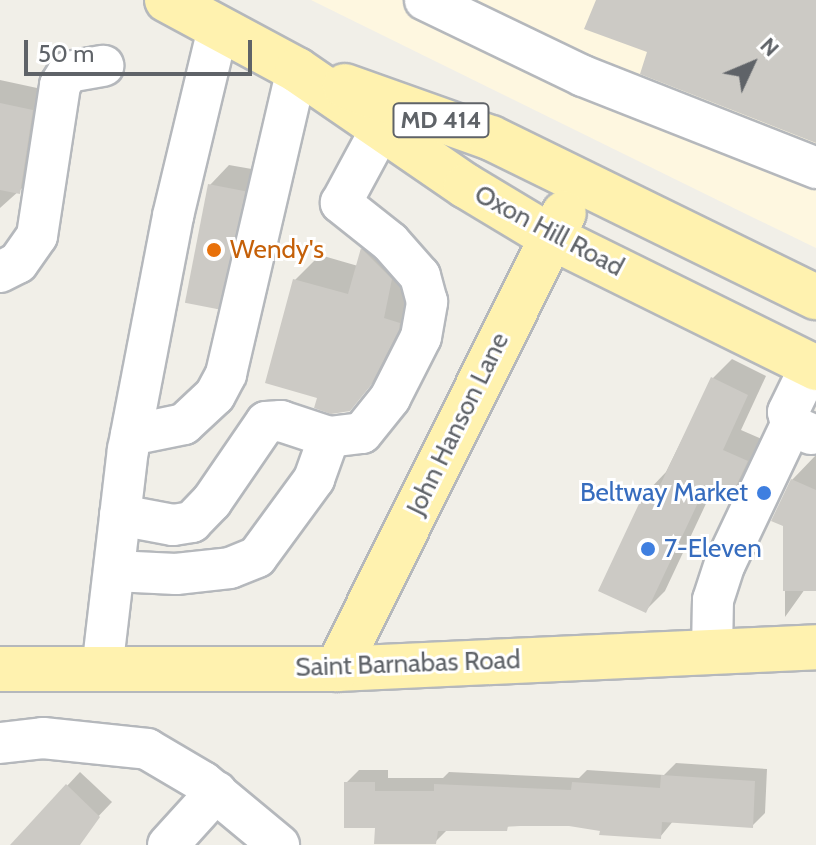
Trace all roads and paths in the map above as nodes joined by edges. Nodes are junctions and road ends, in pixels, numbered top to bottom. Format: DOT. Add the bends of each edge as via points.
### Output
graph roads {
  1 [pos="167,0"];
  2 [pos="425,0"];
  3 [pos="218,28"];
  4 [pos="103,66"];
  5 [pos="297,70"];
  6 [pos="381,129"];
  7 [pos="816,168"];
  8 [pos="582,180"];
  9 [pos="551,237"];
  10 [pos="8,258"];
  11 [pos="816,297"];
  12 [pos="814,366"];
  13 [pos="804,431"];
  14 [pos="131,435"];
  15 [pos="329,437"];
  16 [pos="120,515"];
  17 [pos="114,571"];
  18 [pos="816,647"];
  19 [pos="712,651"];
  20 [pos="0,669"];
  21 [pos="337,669"];
  22 [pos="102,670"];
  23 [pos="0,743"];
  24 [pos="216,792"];
  25 [pos="168,845"];
  26 [pos="279,845"];
  1 -- 3 [label="main road, Oxon Hill Road / MD 414"];
  2 -- 7 [label="street" via="583,76"];
  3 -- 5 [label="main road, Oxon Hill Road / MD 414"];
  3 -- 14 [label="street" via="173,216"];
  4 -- 10 [label="street" via="68,72 60,85 37,236"];
  5 -- 6 [label="main road, Oxon Hill Road / MD 414"];
  5 -- 8 [label="main road, Oxon Hill Road / MD 414" via="491,138"];
  5 -- 14 [label="street" via="226,374 215,395 184,424"];
  6 -- 9 [label="main road, Oxon Hill Road / MD 414"];
  6 -- 15 [label="street" via="341,203 420,276 427,302 421,337 390,398 362,433"];
  8 -- 9 [label="main road, John Hanson Lane"];
  8 -- 11 [label="main road, Oxon Hill Road / MD 414"];
  9 -- 12 [label="main road, Oxon Hill Road / MD 414"];
  9 -- 21 [label="main road, John Hanson Lane"];
  12 -- 13 [label="street" via="788,412"];
  13 -- 19 [label="street" via="725,564 713,600"];
  14 -- 16 [label="street"];
  15 -- 16 [label="street" via="281,421 266,422 192,522 173,525"];
  15 -- 17 [label="street" via="314,479 257,557 230,568 176,574"];
  16 -- 17 [label="street"];
  17 -- 22 [label="street"];
  18 -- 19 [label="main road, Saint Barnabas Road"];
  19 -- 21 [label="main road, Saint Barnabas Road"];
  20 -- 22 [label="main road, Saint Barnabas Road"];
  21 -- 22 [label="main road, Saint Barnabas Road"];
  23 -- 24 [label="street" via="43,738 147,749"];
  24 -- 25 [label="street"];
  24 -- 26 [label="street"];
}
